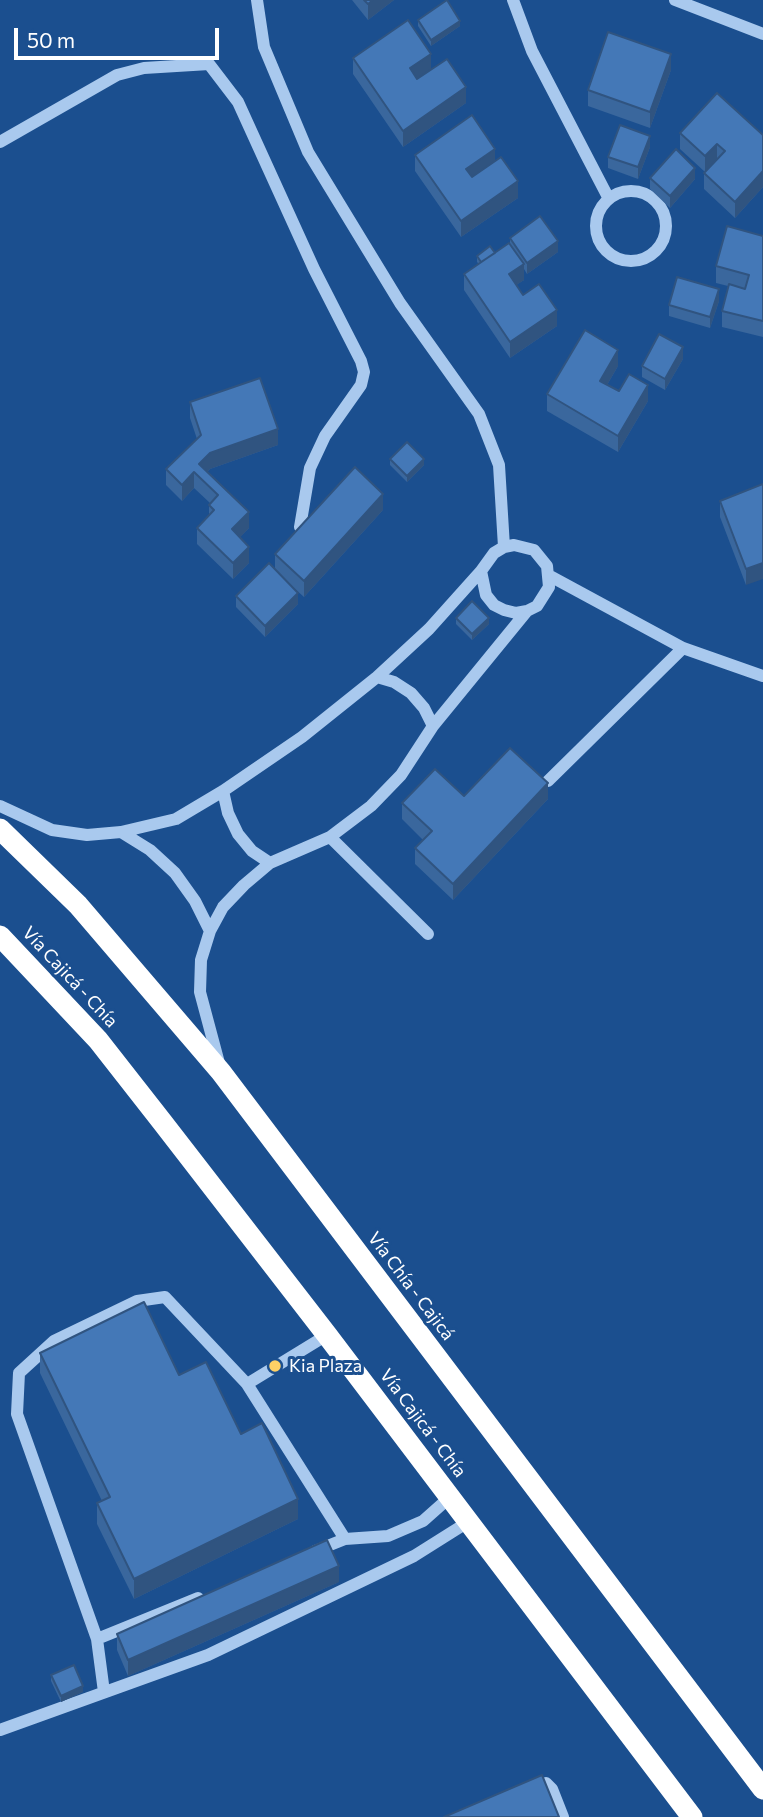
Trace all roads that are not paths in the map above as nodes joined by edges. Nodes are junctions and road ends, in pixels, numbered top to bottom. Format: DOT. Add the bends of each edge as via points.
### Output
graph roads {
  1 [pos="257,0"];
  2 [pos="513,0"];
  3 [pos="675,0"];
  4 [pos="763,34"];
  5 [pos="0,142"];
  6 [pos="609,199"];
  7 [pos="300,527"];
  8 [pos="504,547"];
  9 [pos="481,571"];
  10 [pos="550,576"];
  11 [pos="527,611"];
  12 [pos="683,648"];
  13 [pos="763,676"];
  14 [pos="377,677"];
  15 [pos="433,726"];
  16 [pos="548,780"];
  17 [pos="223,791"];
  18 [pos="0,806"];
  19 [pos="0,829"];
  20 [pos="121,832"];
  21 [pos="330,836"];
  22 [pos="270,863"];
  23 [pos="210,931"];
  24 [pos="428,934"];
  25 [pos="0,936"];
  26 [pos="221,1072"];
  27 [pos="327,1335"];
  28 [pos="247,1384"];
  29 [pos="450,1497"];
  30 [pos="468,1522"];
  31 [pos="345,1539"];
  32 [pos="308,1554"];
  33 [pos="209,1594"];
  34 [pos="97,1639"];
  35 [pos="104,1692"];
  36 [pos="0,1730"];
  37 [pos="546,1783"];
  38 [pos="763,1789"];
  39 [pos="563,1817"];
  40 [pos="692,1817"];
  1 -- 8 [label="street" via="264,47 308,152 400,303 479,414 499,465"];
  2 -- 6 [label="street" via="532,51"];
  3 -- 4 [label="street"];
  5 -- 7 [label="street" via="117,75 144,68 209,64 238,102 364,372 361,385 325,436 310,468"];
  6 -- 6 [label="street" via="597,220 601,243 609,252 631,261 653,253 661,245 666,224 658,204 650,196 629,191"];
  8 -- 9 [label="street"];
  8 -- 10 [label="street" via="534,550"];
  9 -- 11 [label="street" via="486,595 494,605 516,613"];
  9 -- 14 [label="street" via="429,629"];
  10 -- 11 [label="street" via="544,597"];
  10 -- 12 [label="street"];
  11 -- 15 [label="street"];
  12 -- 13 [label="street"];
  12 -- 16 [label="street"];
  14 -- 15 [label="street" via="411,693"];
  14 -- 17 [label="street" via="302,737"];
  15 -- 21 [label="street" via="401,775 371,806"];
  17 -- 20 [label="street" via="176,819"];
  17 -- 22 [label="street" via="238,834"];
  18 -- 20 [label="street" via="52,830 87,835"];
  19 -- 26 [label="highway, Vía Chía - Cajicá" via="78,905"];
  20 -- 23 [label="street" via="175,873"];
  21 -- 22 [label="street"];
  21 -- 24 [label="street"];
  22 -- 23 [label="street" via="223,907"];
  23 -- 26 [label="street" via="201,960 200,992"];
  25 -- 27 [label="highway, Vía Cajicá - Chía" via="97,1040"];
  26 -- 38 [label="highway, Vía Chía - Cajicá"];
  27 -- 28 [label="street"];
  27 -- 29 [label="highway, Vía Cajicá - Chía"];
  28 -- 31 [label="street"];
  28 -- 34 [label="street" via="165,1297 137,1301 54,1341 19,1373 18,1414"];
  29 -- 30 [label="highway, Vía Cajicá - Chía"];
  29 -- 31 [label="street" via="423,1521 388,1536"];
  30 -- 35 [label="street" via="414,1556 208,1655"];
  30 -- 40 [label="highway, Vía Cajicá - Chía"];
  31 -- 32 [label="street"];
  33 -- 34 [label="street"];
  34 -- 35 [label="street"];
  35 -- 36 [label="street"];
  37 -- 39 [label="street"];
}
